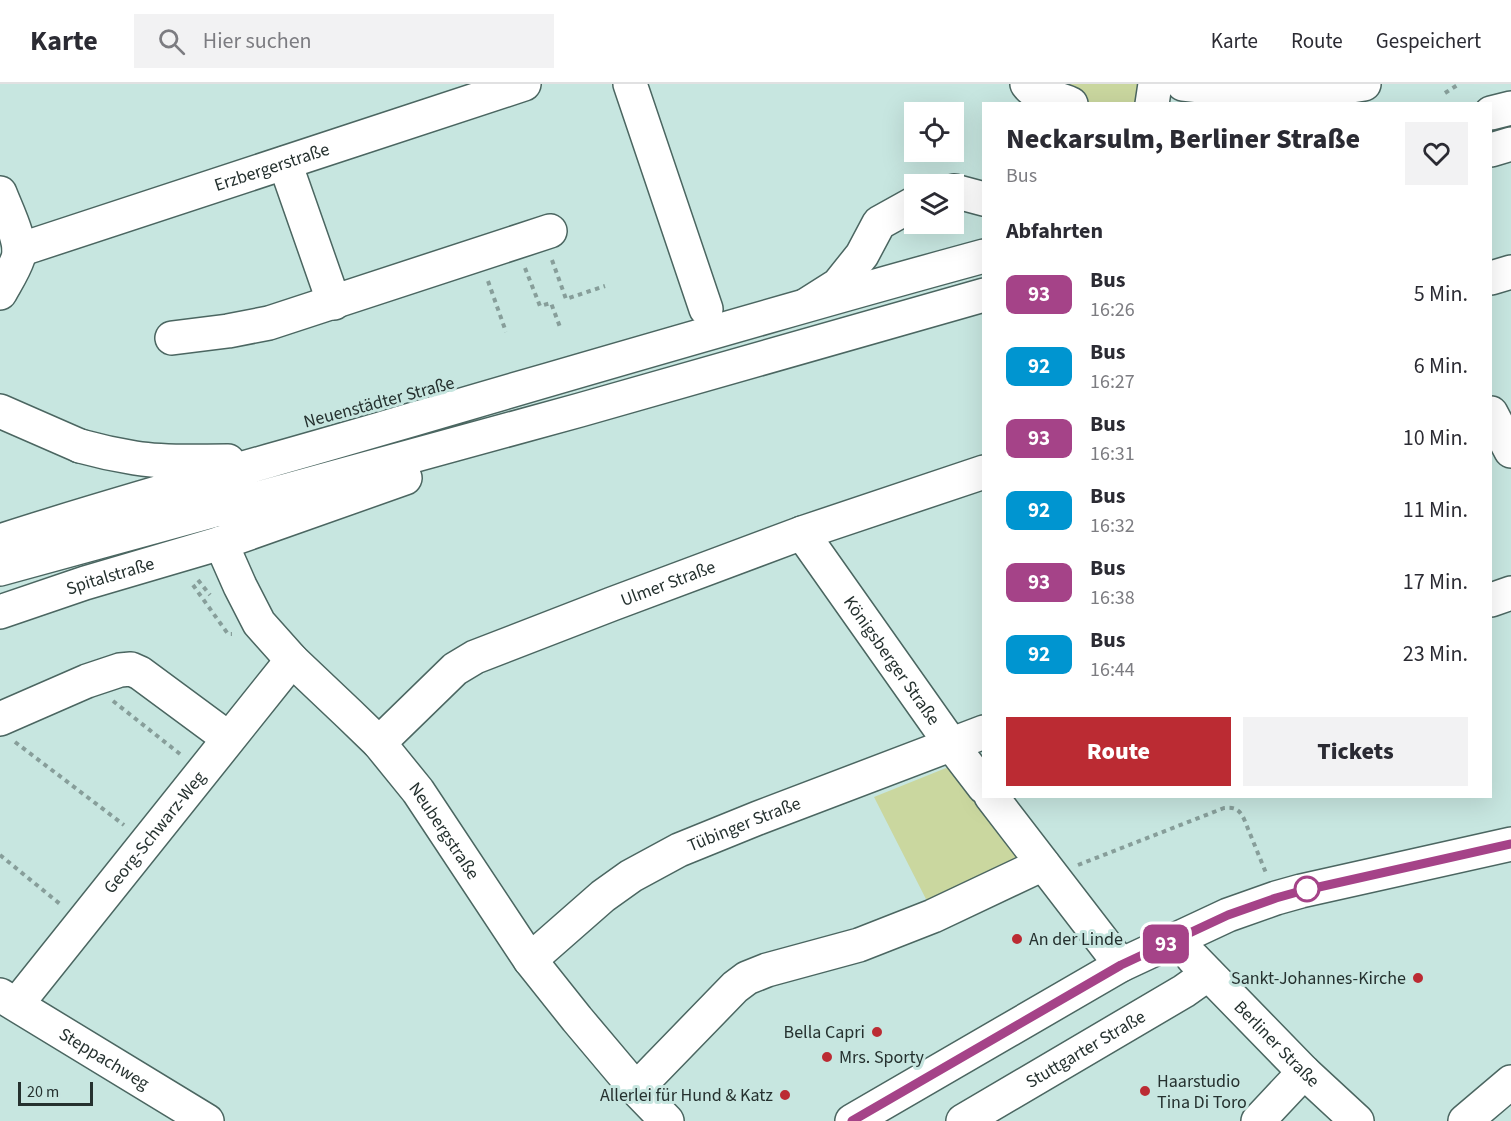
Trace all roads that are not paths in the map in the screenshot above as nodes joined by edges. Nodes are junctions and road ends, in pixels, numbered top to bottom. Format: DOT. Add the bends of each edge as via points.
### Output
graph roads {
  1 [pos="524,84"];
  2 [pos="630,84"];
  3 [pos="1027,84"];
  4 [pos="1155,84"];
  5 [pos="1183,84"];
  6 [pos="1364,84"];
  7 [pos="1065,102"];
  8 [pos="1152,102"];
  9 [pos="1511,108"];
  10 [pos="1492,113"];
  11 [pos="1511,144"];
  12 [pos="1492,150"];
  13 [pos="285,163"];
  14 [pos="0,193"];
  15 [pos="964,194"];
  16 [pos="982,198"];
  17 [pos="904,209"];
  18 [pos="536,236"];
  19 [pos="19,250"];
  20 [pos="982,257"];
  21 [pos="1511,272"];
  22 [pos="1492,278"];
  23 [pos="0,292"];
  24 [pos="981,299"];
  25 [pos="334,303"];
  26 [pos="807,304"];
  27 [pos="706,309"];
  28 [pos="172,338"];
  29 [pos="580,410"];
  30 [pos="0,411"];
  31 [pos="1492,415"];
  32 [pos="1511,452"];
  33 [pos="269,461"];
  34 [pos="982,473"];
  35 [pos="802,533"];
  36 [pos="0,541"];
  37 [pos="221,543"];
  38 [pos="0,569"];
  39 [pos="1511,593"];
  40 [pos="1492,600"];
  41 [pos="0,612"];
  42 [pos="292,660"];
  43 [pos="5,728"];
  44 [pos="982,733"];
  45 [pos="228,738"];
  46 [pos="379,743"];
  47 [pos="951,744"];
  48 [pos="982,784"];
  49 [pos="993,798"];
  50 [pos="1511,844"];
  51 [pos="1048,869"];
  52 [pos="1175,940"];
  53 [pos="530,960"];
  54 [pos="1121,965"];
  55 [pos="1208,974"];
  56 [pos="8,999"];
  57 [pos="1304,1072"];
  58 [pos="1511,1082"];
  59 [pos="636,1089"];
  60 [pos="868,1117"];
  61 [pos="207,1121"];
  62 [pos="667,1121"];
  63 [pos="963,1121"];
  64 [pos="1258,1121"];
  65 [pos="1357,1121"];
  66 [pos="1465,1121"];
  1 -- 13 [label="main road, Erzbergerstraße"];
  2 -- 27 [label="main road"];
  3 -- 7 [label="main road" via="1032,91"];
  4 -- 8 [label="main road"];
  5 -- 6 [label="main road" via="1253,92 1333,90"];
  9 -- 10 [label="main road"];
  11 -- 12 [label="main road"];
  13 -- 19 [label="main road, Erzbergerstraße"];
  13 -- 25 [label="main road"];
  14 -- 19 [label="main road"];
  15 -- 16 [label="main road"];
  17 -- 26 [label="main road" via="879,223 862,255 838,285"];
  18 -- 25 [label="main road"];
  19 -- 23 [label="main road"];
  20 -- 26 [label="main road"];
  21 -- 22 [label="main road"];
  24 -- 29 [label="main road"];
  25 -- 28 [label="main road" via="269,323"];
  26 -- 33 [label="main road"];
  29 -- 37 [label="main road, Spitalstraße" via="470,455"];
  29 -- 38 [label="main road"];
  30 -- 33 [label="main road" via="80,446 127,457"];
  31 -- 32 [label="main road"];
  33 -- 36 [label="main road"];
  34 -- 35 [label="main road, Ulmer Straße"];
  35 -- 46 [label="main road, Ulmer Straße" via="475,657 455,669"];
  35 -- 47 [label="main road, Königsberger Straße"];
  37 -- 41 [label="main road, Spitalstraße"];
  37 -- 42 [label="main road, Neubergstraße" via="259,623"];
  39 -- 40 [label="main road"];
  42 -- 45 [label="main road, Georg-Schwarz-Weg"];
  42 -- 46 [label="main road, Neubergstraße"];
  43 -- 45 [label="main road" via="87,681 131,669"];
  44 -- 47 [label="main road, Tübinger Straße"];
  45 -- 56 [label="main road, Georg-Schwarz-Weg" via="82,922"];
  46 -- 53 [label="main road, Neubergstraße" via="418,791"];
  47 -- 48 [label="main road, Königsberger Straße"];
  47 -- 53 [label="main road, Tübinger Straße" via="679,850 603,896"];
  49 -- 51 [label="main road"];
  50 -- 52 [label="main road" via="1276,898"];
  51 -- 54 [label="main road"];
  51 -- 59 [label="main road" via="870,941 747,978"];
  52 -- 54 [label="main road"];
  52 -- 55 [label="main road, Berliner Straße"];
  53 -- 59 [label="main road, Neubergstraße"];
  54 -- 60 [label="main road"];
  55 -- 57 [label="main road, Berliner Straße"];
  55 -- 63 [label="main road, Stuttgarter Straße"];
  56 -- 61 [label="main road, Steppachweg"];
  57 -- 64 [label="main road"];
  57 -- 65 [label="main road, Berliner Straße"];
  58 -- 66 [label="main road"];
  59 -- 62 [label="main road, Neubergstraße"];
}
